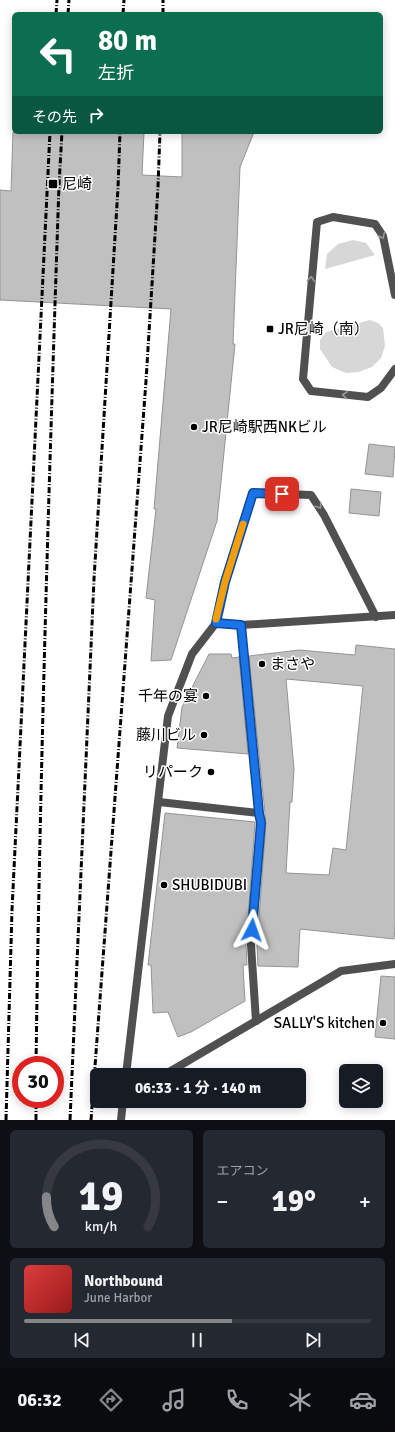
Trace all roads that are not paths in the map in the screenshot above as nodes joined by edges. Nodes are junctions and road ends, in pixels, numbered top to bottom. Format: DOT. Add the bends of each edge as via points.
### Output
graph roads {
  1 [pos="395,295"];
  2 [pos="395,369"];
  3 [pos="395,615"];
  4 [pos="376,617"];
  5 [pos="216,623"];
  6 [pos="241,625"];
  7 [pos="159,802"];
  8 [pos="259,813"];
  9 [pos="395,964"];
  10 [pos="256,1021"];
  11 [pos="127,1068"];
  12 [pos="176,1068"];
  13 [pos="122,1108"];
  14 [pos="121,1120"];
  2 -- 1 [label="street, one-way" via="381,388 368,397 311,391 303,379 317,222 333,217 375,224 383,236"];
  3 -- 4 [label="street"];
  5 -- 4 [label="street, one-way" via="225,582 253,493 311,495 324,515"];
  4 -- 6 [label="street"];
  5 -- 6 [label="street"];
  5 -- 7 [label="street" via="192,654 168,716"];
  6 -- 8 [label="street"];
  7 -- 8 [label="street"];
  7 -- 11 [label="street"];
  8 -- 10 [label="street" via="261,823 251,945"];
  9 -- 10 [label="street" via="341,971"];
  10 -- 12 [label="street"];
  13 -- 14 [label="street"];
}
